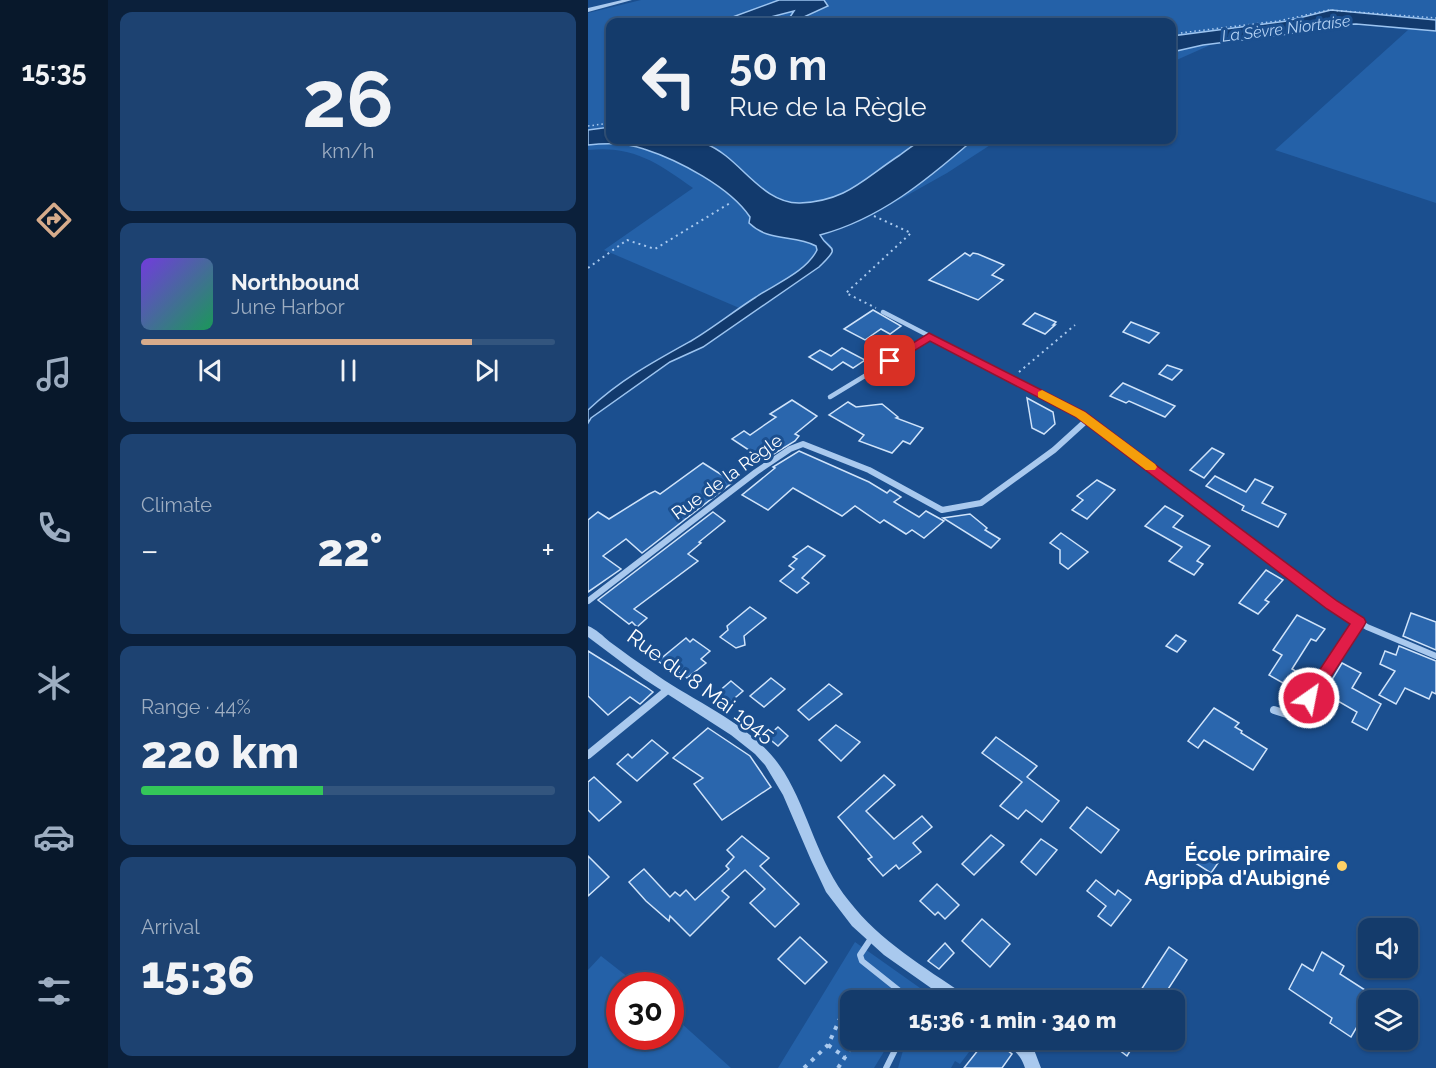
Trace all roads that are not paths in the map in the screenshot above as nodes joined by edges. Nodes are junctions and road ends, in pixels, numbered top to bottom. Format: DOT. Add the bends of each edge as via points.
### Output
graph roads {
  1 [pos="629,0"];
  2 [pos="588,10"];
  3 [pos="883,312"];
  4 [pos="929,337"];
  5 [pos="830,397"];
  6 [pos="1087,420"];
  7 [pos="588,601"];
  8 [pos="1359,622"];
  9 [pos="588,631"];
  10 [pos="1436,656"];
  11 [pos="668,690"];
  12 [pos="1274,710"];
  13 [pos="588,755"];
  14 [pos="872,937"];
  15 [pos="900,990"];
  16 [pos="946,990"];
  17 [pos="895,1050"];
  18 [pos="1026,1050"];
  19 [pos="886,1068"];
  20 [pos="1033,1068"];
  1 -- 2 [label="street"];
  3 -- 4 [label="street"];
  4 -- 5 [label="street"];
  4 -- 6 [label="street"];
  6 -- 7 [label="street, Rue de la Règle" via="1054,450 981,503 942,510 869,470 803,444 756,472"];
  6 -- 8 [label="street"];
  8 -- 10 [label="street"];
  8 -- 12 [label="street" via="1296,717"];
  9 -- 11 [label="street, Rue du 8 Mai 1945"];
  11 -- 13 [label="street"];
  11 -- 14 [label="street, Rue du 8 Mai 1945" via="748,741 769,761 787,789 831,889"];
  14 -- 15 [label="lane" via="860,955 862,961"];
  14 -- 16 [label="street, Rue du 8 Mai 1945"];
  17 -- 19 [label="lane"];
  18 -- 20 [label="street"];
}
